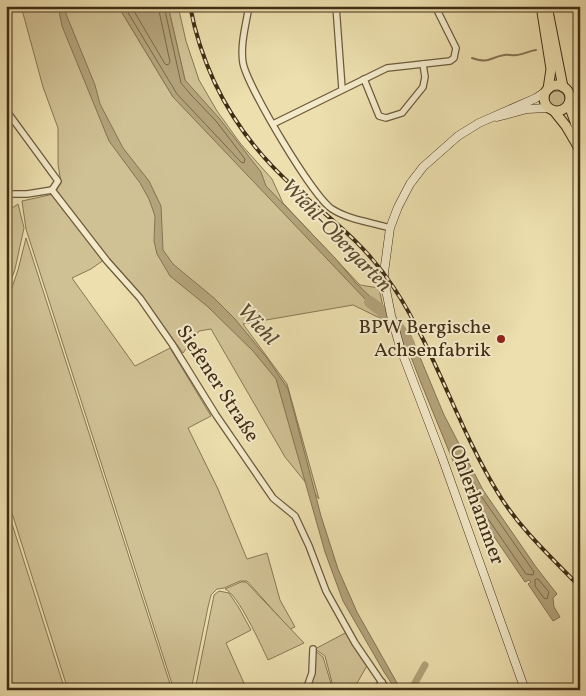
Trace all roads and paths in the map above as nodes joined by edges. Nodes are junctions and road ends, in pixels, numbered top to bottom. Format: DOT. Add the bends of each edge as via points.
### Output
graph roads {
  1 [pos="250,6"];
  2 [pos="336,6"];
  3 [pos="435,6"];
  4 [pos="541,6"];
  5 [pos="547,6"];
  6 [pos="423,64"];
  7 [pos="364,79"];
  8 [pos="564,87"];
  9 [pos="342,89"];
  10 [pos="546,90"];
  11 [pos="580,98"];
  12 [pos="569,100"];
  13 [pos="6,110"];
  14 [pos="551,110"];
  15 [pos="493,117"];
  16 [pos="273,124"];
  17 [pos="580,136"];
  18 [pos="580,150"];
  19 [pos="52,190"];
  20 [pos="6,194"];
  21 [pos="390,228"];
  22 [pos="313,649"];
  23 [pos="382,682"];
  24 [pos="306,690"];
  25 [pos="376,690"];
  26 [pos="387,690"];
  27 [pos="526,690"];
  1 -- 16 [label="street" via="243,62"];
  2 -- 9 [label="street"];
  3 -- 6 [label="street" via="456,48 454,58"];
  4 -- 10 [label="main road" via="551,69"];
  5 -- 8 [label="main road"];
  6 -- 7 [label="street" via="387,68"];
  6 -- 7 [label="street" via="423,87 402,113 386,118 380,116"];
  7 -- 9 [label="street"];
  8 -- 10 [label="main road" via="555,85"];
  8 -- 12 [label="main road"];
  9 -- 16 [label="street"];
  10 -- 14 [label="main road" via="544,102"];
  10 -- 15 [label="street" via="536,98"];
  11 -- 12 [label="street"];
  12 -- 14 [label="main road" via="562,110"];
  12 -- 17 [label="main road"];
  13 -- 19 [label="street, Siefener Straße" via="58,181"];
  14 -- 15 [label="street" via="527,109"];
  14 -- 18 [label="main road" via="566,126"];
  15 -- 21 [label="street" via="458,136 423,167 410,184"];
  16 -- 21 [label="street" via="322,201 343,214"];
  19 -- 20 [label="street"];
  19 -- 23 [label="street, Siefener Straße" via="140,298 272,498 295,516 326,591 354,643"];
  21 -- 27 [label="street, Ohlerhammer" via="384,273 395,331"];
  22 -- 24 [label="street" via="312,673"];
  23 -- 25 [label="street"];
  23 -- 26 [label="street, Siefener Straße"];
}
